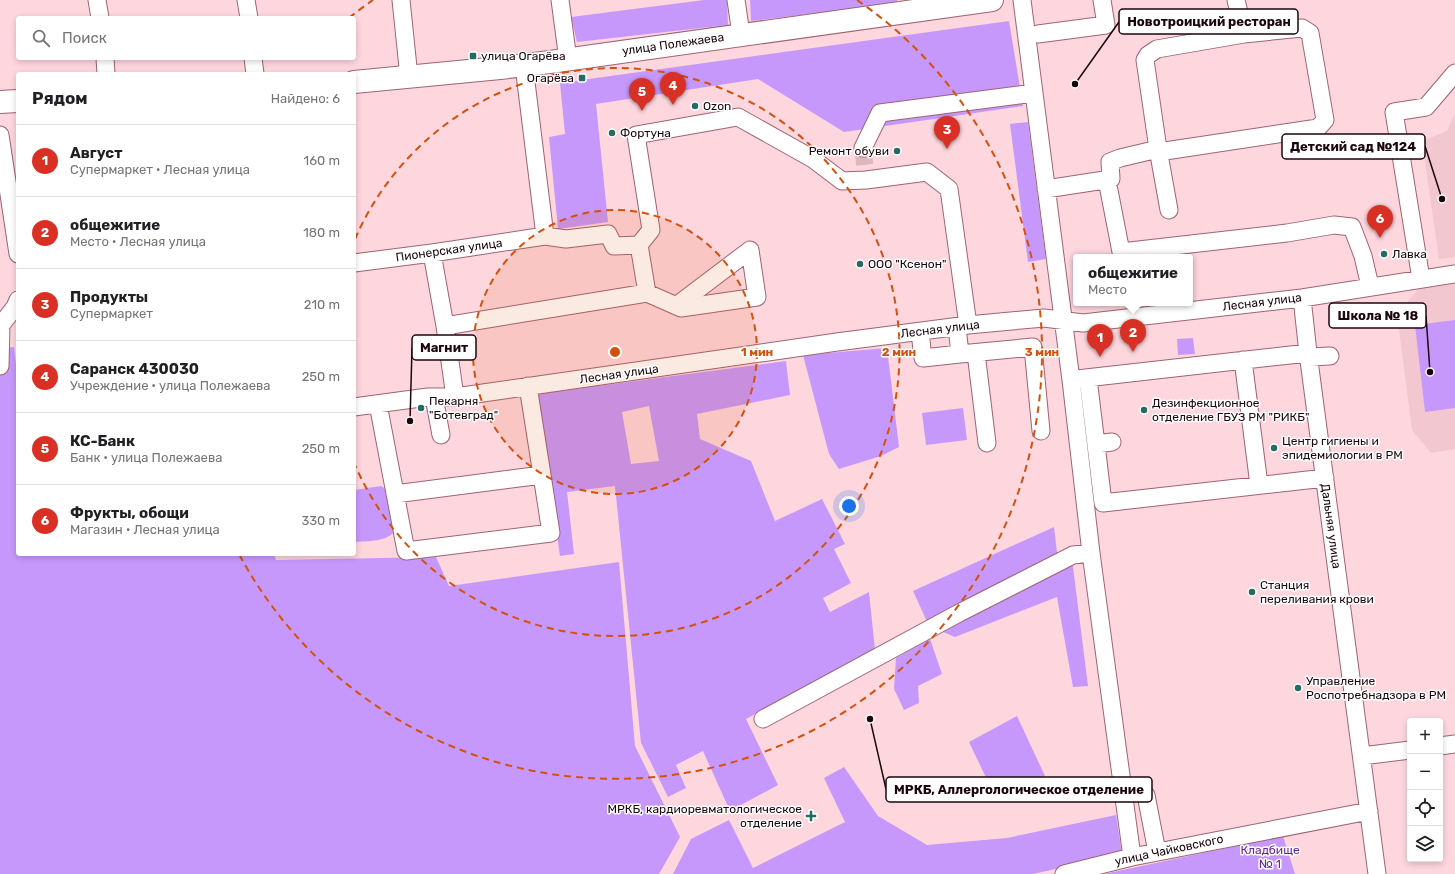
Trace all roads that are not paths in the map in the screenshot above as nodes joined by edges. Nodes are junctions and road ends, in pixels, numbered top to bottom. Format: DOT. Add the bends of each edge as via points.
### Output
graph roads {
  1 [pos="97,0"];
  2 [pos="246,0"];
  3 [pos="401,0"];
  4 [pos="560,0"];
  5 [pos="736,0"];
  6 [pos="992,0"];
  7 [pos="1022,0"];
  8 [pos="1102,0"];
  9 [pos="1236,0"];
  10 [pos="910,6"];
  11 [pos="100,16"];
  12 [pos="249,16"];
  13 [pos="741,34"];
  14 [pos="1038,34"];
  15 [pos="1244,34"];
  16 [pos="105,60"];
  17 [pos="253,60"];
  18 [pos="568,60"];
  19 [pos="524,66"];
  20 [pos="106,72"];
  21 [pos="255,72"];
  22 [pos="1455,73"];
  23 [pos="409,77"];
  24 [pos="356,82"];
  25 [pos="1034,93"];
  26 [pos="16,101"];
  27 [pos="0,102"];
  28 [pos="0,135"];
  29 [pos="863,148"];
  30 [pos="1158,149"];
  31 [pos="1109,180"];
  32 [pos="1046,189"];
  33 [pos="1169,210"];
  34 [pos="545,236"];
  35 [pos="16,241"];
  36 [pos="639,245"];
  37 [pos="432,253"];
  38 [pos="356,263"];
  39 [pos="1455,274"];
  40 [pos="1421,279"];
  41 [pos="1370,286"];
  42 [pos="647,293"];
  43 [pos="1302,298"];
  44 [pos="13,305"];
  45 [pos="676,306"];
  46 [pos="1064,321"];
  47 [pos="0,325"];
  48 [pos="445,326"];
  49 [pos="963,326"];
  50 [pos="920,332"];
  51 [pos="976,352"];
  52 [pos="960,354"];
  53 [pos="1308,355"];
  54 [pos="1330,356"];
  55 [pos="1243,360"];
  56 [pos="0,366"];
  57 [pos="1079,379"];
  58 [pos="528,386"];
  59 [pos="455,396"];
  60 [pos="434,397"];
  61 [pos="378,404"];
  62 [pos="356,407"];
  63 [pos="1041,432"];
  64 [pos="441,435"];
  65 [pos="987,444"];
  66 [pos="542,476"];
  67 [pos="1325,478"];
  68 [pos="1259,486"];
  69 [pos="395,494"];
  70 [pos="1091,553"];
  71 [pos="764,719"];
  72 [pos="1455,744"];
  73 [pos="1443,746"];
  74 [pos="1407,750"];
  75 [pos="1362,756"];
  76 [pos="1146,795"];
  77 [pos="1369,811"];
  78 [pos="1156,852"];
  79 [pos="1132,857"];
  80 [pos="1064,874"];
  81 [pos="1377,874"];
  1 -- 11 [label="street"];
  2 -- 12 [label="street"];
  3 -- 23 [label="street"];
  4 -- 18 [label="street"];
  5 -- 13 [label="street"];
  6 -- 10 [label="main road, улица Полежаева"];
  7 -- 25 [label="street"];
  8 -- 14 [label="street" via="1106,26"];
  9 -- 15 [label="street"];
  10 -- 13 [label="main road, улица Полежаева"];
  13 -- 18 [label="main road, улица Полежаева"];
  15 -- 30 [label="street" via="1157,49 1148,55 1145,60"];
  15 -- 30 [label="street" via="1302,28 1310,33 1325,120 1318,128 1165,151"];
  16 -- 20 [label="street"];
  17 -- 21 [label="street"];
  18 -- 19 [label="main road, улица Полежаева"];
  19 -- 23 [label="main road, улица Полежаева"];
  19 -- 34 [label="street"];
  22 -- 40 [label="street" via="1426,106 1394,112"];
  23 -- 24 [label="main road, улица Полежаева"];
  25 -- 29 [label="street" via="880,113"];
  25 -- 32 [label="street"];
  26 -- 27 [label="main road"];
  28 -- 35 [label="street"];
  30 -- 31 [label="street" via="1110,162"];
  30 -- 33 [label="street"];
  31 -- 32 [label="street"];
  31 -- 41 [label="street" via="1121,252 1287,233 1334,225 1352,227 1363,256"];
  32 -- 46 [label="street"];
  34 -- 36 [label="street, Пионерская улица" via="566,239 608,234 614,246"];
  34 -- 37 [label="street, Пионерская улица"];
  36 -- 42 [label="street"];
  36 -- 49 [label="street" via="651,230 636,135 738,117 813,159 842,181 866,174 927,172 949,189"];
  37 -- 38 [label="street, Пионерская улица"];
  37 -- 48 [label="street"];
  39 -- 40 [label="street, Лесная улица"];
  40 -- 41 [label="street, Лесная улица"];
  41 -- 43 [label="street, Лесная улица"];
  42 -- 45 [label="street"];
  42 -- 48 [label="street"];
  43 -- 46 [label="street, Лесная улица" via="1083,323"];
  43 -- 53 [label="street, Дальняя улица"];
  44 -- 47 [label="street"];
  45 -- 45 [label="street" via="681,308 757,297 750,250"];
  46 -- 49 [label="street, Лесная улица" via="1044,318"];
  46 -- 57 [label="street"];
  47 -- 56 [label="street"];
  48 -- 59 [label="street"];
  49 -- 50 [label="street, Лесная улица"];
  49 -- 52 [label="street"];
  50 -- 52 [label="street" via="922,358"];
  50 -- 58 [label="street, Лесная улица"];
  51 -- 52 [label="street"];
  51 -- 63 [label="street" via="1033,347"];
  51 -- 65 [label="street"];
  53 -- 54 [label="street"];
  53 -- 55 [label="street"];
  53 -- 67 [label="street, Дальняя улица"];
  55 -- 57 [label="street"];
  55 -- 68 [label="street"];
  57 -- 68 [label="street" via="1104,443 1104,503"];
  57 -- 70 [label="street"];
  58 -- 59 [label="street, Лесная улица"];
  58 -- 66 [label="street"];
  59 -- 60 [label="street, Лесная улица"];
  60 -- 61 [label="street, Лесная улица"];
  60 -- 64 [label="street"];
  61 -- 62 [label="street, Лесная улица"];
  61 -- 69 [label="street"];
  66 -- 69 [label="street"];
  66 -- 69 [label="street" via="551,533 406,551"];
  67 -- 68 [label="street"];
  67 -- 75 [label="street, Дальняя улица"];
  70 -- 71 [label="street" via="1073,555 966,609"];
  70 -- 79 [label="street"];
  72 -- 73 [label="street"];
  74 -- 75 [label="street"];
  75 -- 77 [label="street, Дальняя улица"];
  76 -- 78 [label="street"];
  77 -- 78 [label="street, улица Чайковского"];
  77 -- 81 [label="street, Дальняя улица"];
  78 -- 79 [label="street, улица Чайковского"];
  79 -- 80 [label="street, улица Чайковского"];
}
